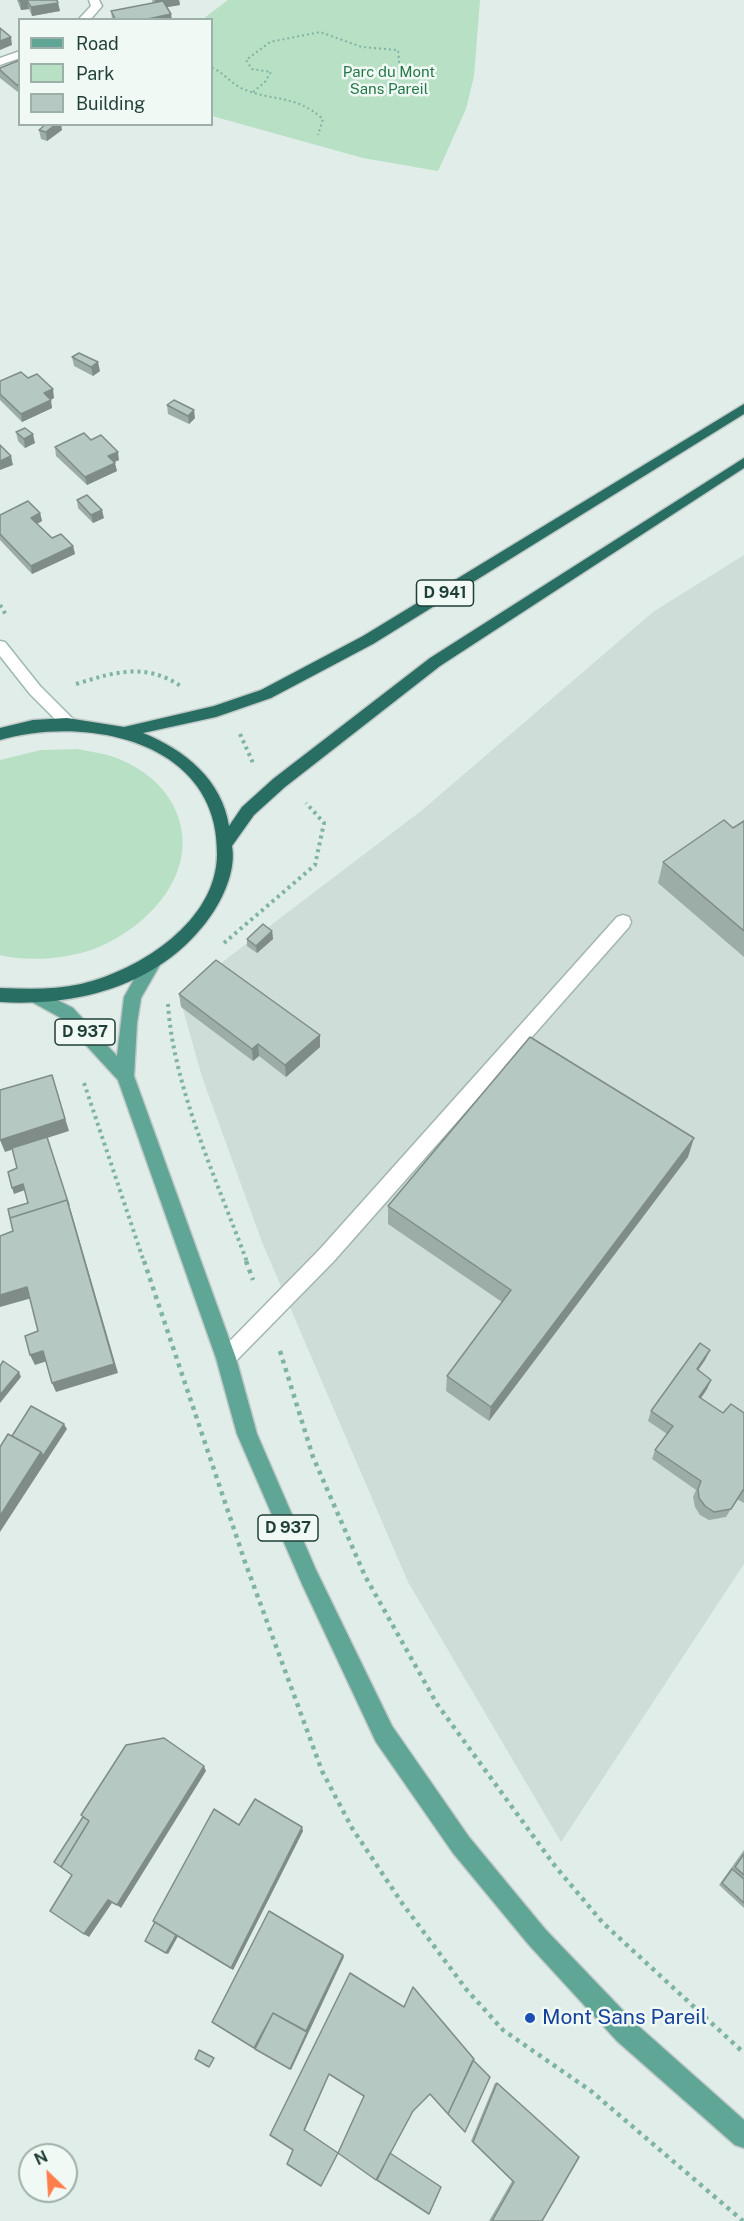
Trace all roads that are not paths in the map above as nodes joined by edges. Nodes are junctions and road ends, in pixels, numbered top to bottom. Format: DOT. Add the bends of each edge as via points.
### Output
graph roads {
  1 [pos="94,0"];
  2 [pos="85,18"];
  3 [pos="18,55"];
  4 [pos="0,62"];
  5 [pos="744,408"];
  6 [pos="744,462"];
  7 [pos="0,646"];
  8 [pos="69,724"];
  9 [pos="125,732"];
  10 [pos="0,734"];
  11 [pos="226,843"];
  12 [pos="623,922"];
  13 [pos="152,963"];
  14 [pos="0,995"];
  15 [pos="38,997"];
  16 [pos="125,1076"];
  17 [pos="226,1358"];
  18 [pos="744,2136"];
  1 -- 2 [label="main road" via="97,6"];
  3 -- 4 [label="main road"];
  5 -- 9 [label="highway, D 941" via="368,640 266,694 216,711"];
  6 -- 11 [label="highway, D 941" via="435,662 279,783 248,811"];
  7 -- 8 [label="main road" via="40,696"];
  8 -- 9 [label="highway"];
  8 -- 10 [label="highway"];
  9 -- 11 [label="highway" via="156,745 189,766 216,802"];
  11 -- 13 [label="highway" via="224,869 215,895 178,944"];
  12 -- 17 [label="main road" via="327,1255"];
  13 -- 15 [label="highway" via="98,988"];
  13 -- 16 [label="main road, D 937" via="133,998"];
  14 -- 15 [label="highway"];
  15 -- 16 [label="main road, D 937" via="67,1013"];
  16 -- 17 [label="main road, D 937"];
  17 -- 18 [label="main road, D 937" via="247,1434 309,1577 391,1743 461,1845 537,1937 626,2032"];
}
